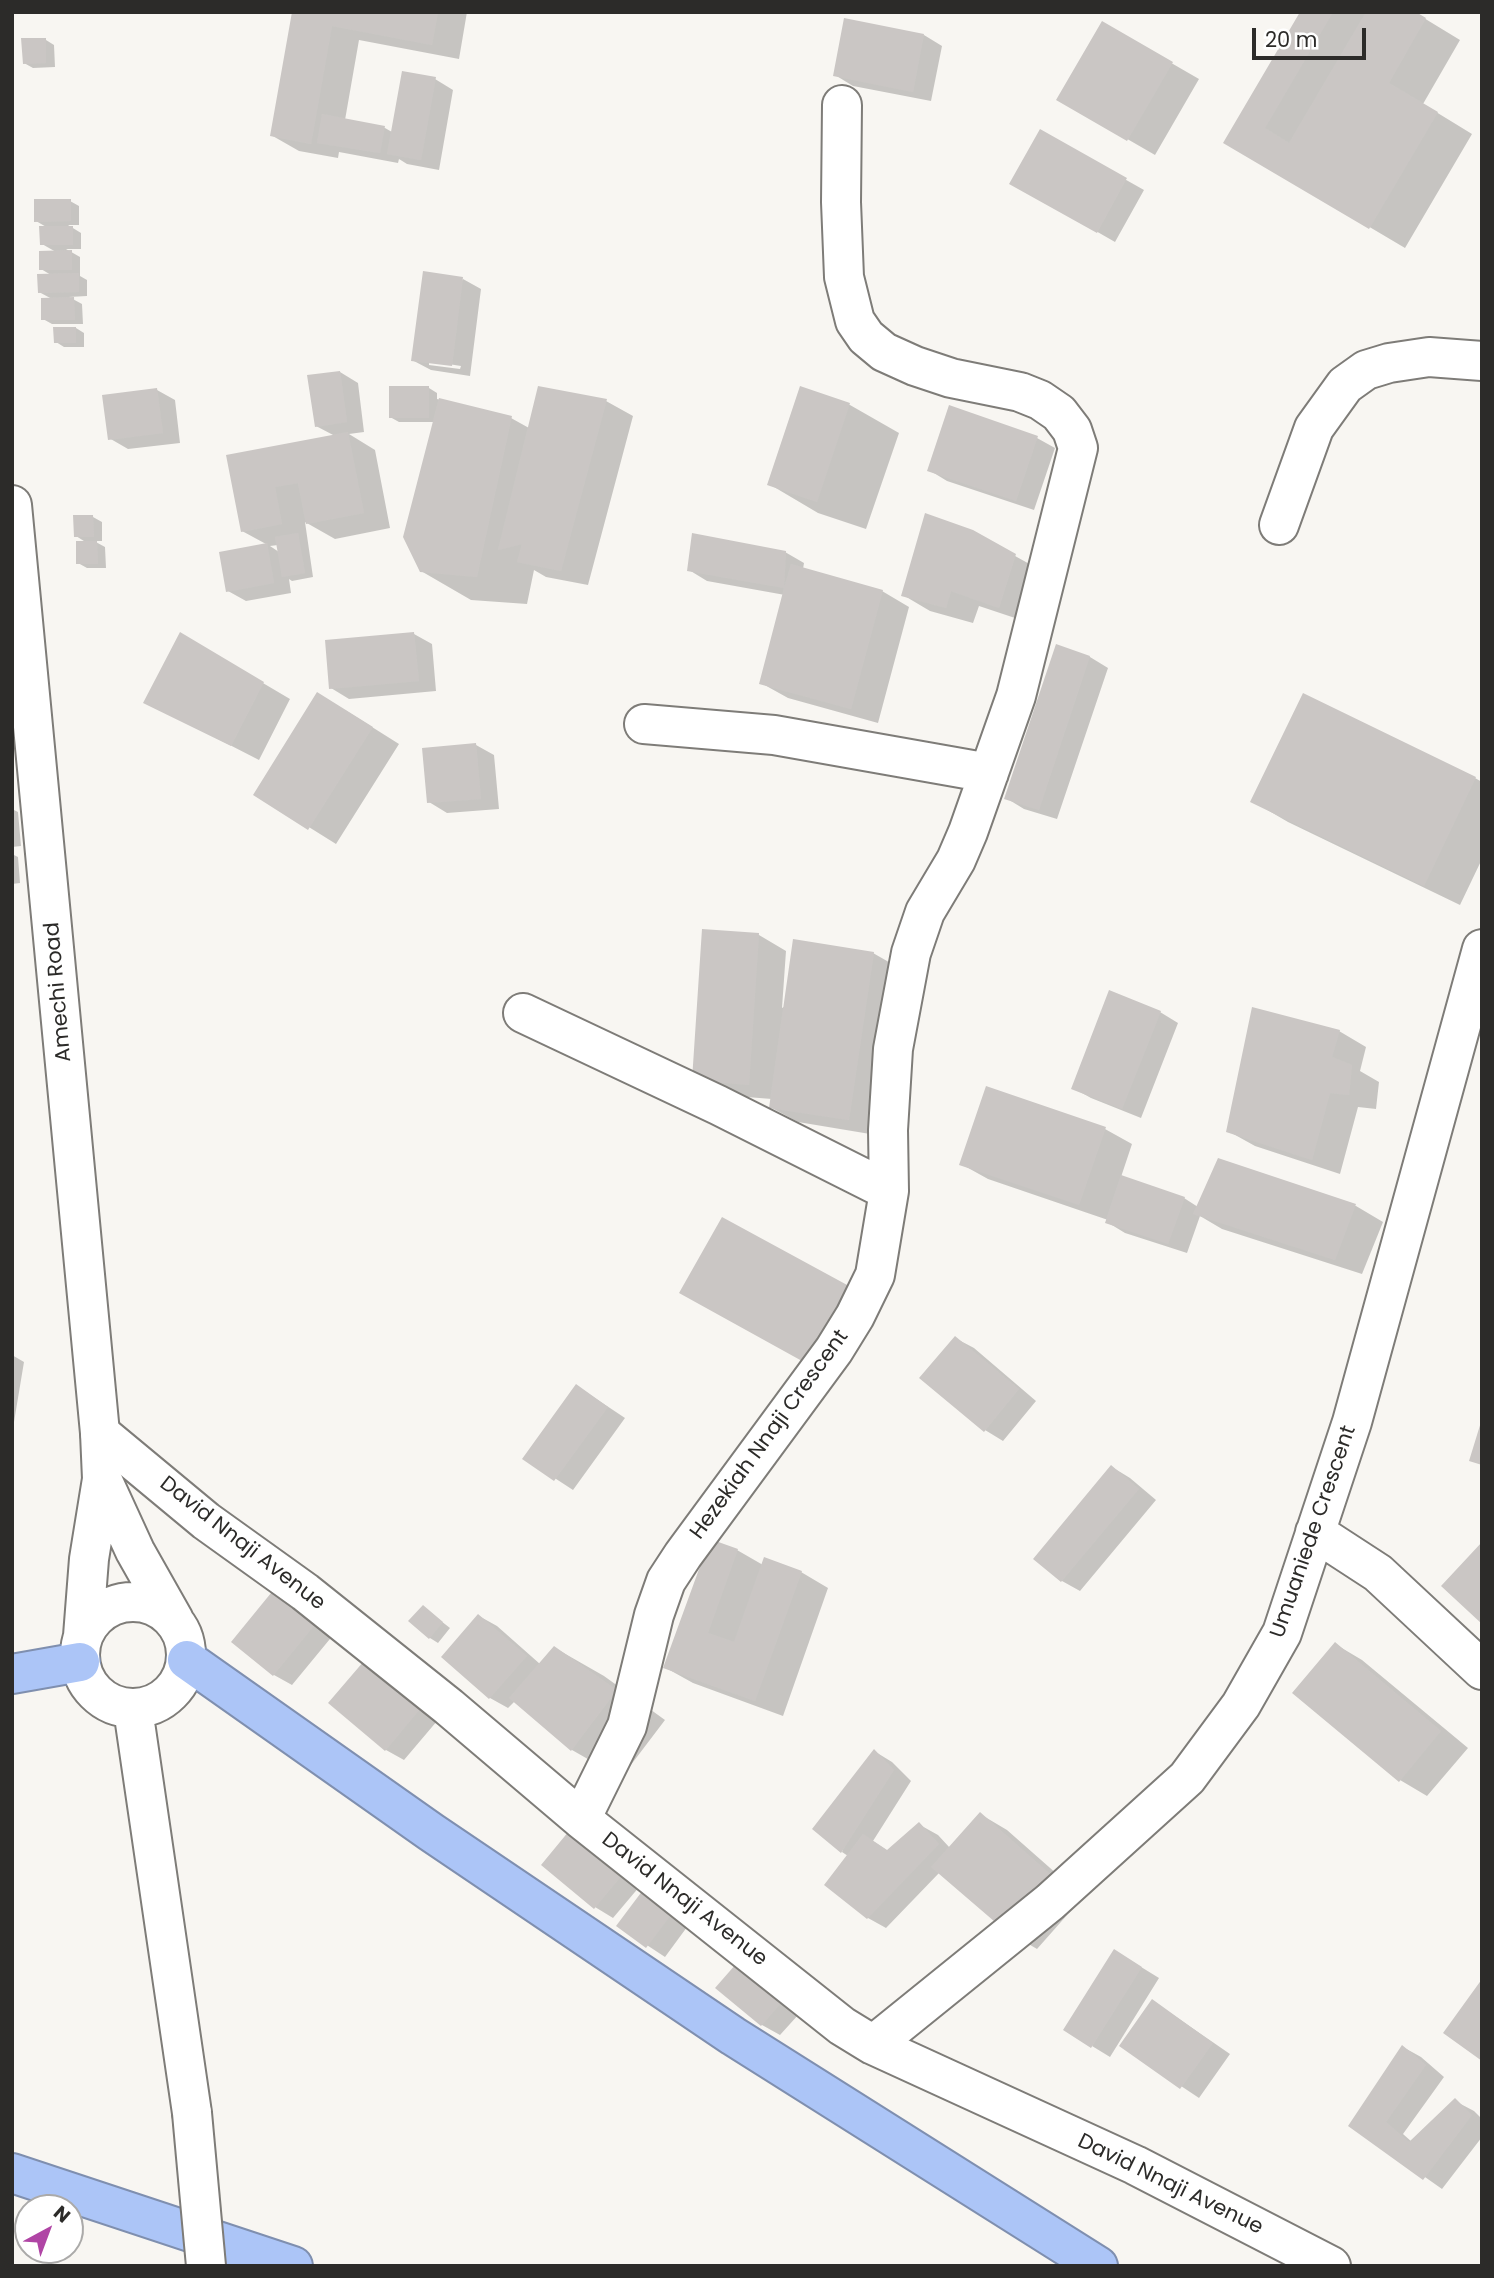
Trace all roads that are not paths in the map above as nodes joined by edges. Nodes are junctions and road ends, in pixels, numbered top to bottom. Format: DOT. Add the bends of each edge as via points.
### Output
graph roads {
  1 [pos="842,105"];
  2 [pos="1482,361"];
  3 [pos="12,505"];
  4 [pos="1279,525"];
  5 [pos="644,724"];
  6 [pos="989,773"];
  7 [pos="1482,949"];
  8 [pos="523,1013"];
  9 [pos="889,1191"];
  10 [pos="100,1433"];
  11 [pos="102,1479"];
  12 [pos="1315,1532"];
  13 [pos="175,1622"];
  14 [pos="81,1649"];
  15 [pos="187,1660"];
  16 [pos="1482,1670"];
  17 [pos="12,1674"];
  18 [pos="133,1709"];
  19 [pos="581,1819"];
  20 [pos="873,2045"];
  21 [pos="12,2173"];
  22 [pos="206,2266"];
  23 [pos="293,2266"];
  24 [pos="1098,2266"];
  25 [pos="1331,2266"];
  1 -- 6 [label="street, Hezekiah Nnaji Crescent" via="844,277 860,329 884,352 915,366 1040,400 1066,422 1078,448 1016,696"];
  2 -- 4 [label="street" via="1429,357 1389,363 1366,370 1345,386 1314,428"];
  3 -- 10 [label="street, Amechi Road"];
  5 -- 6 [label="street" via="774,735"];
  6 -- 9 [label="street, Hezekiah Nnaji Crescent" via="956,860 925,912 911,953 893,1049"];
  7 -- 12 [label="street, Umuaniede Crescent" via="1352,1422"];
  8 -- 9 [label="street"];
  9 -- 19 [label="street, Hezekiah Nnaji Crescent" via="875,1275 855,1316 666,1581 627,1726"];
  10 -- 11 [label="street, Amechi Road"];
  10 -- 19 [label="street, David Nnaji Avenue" via="205,1521 305,1592"];
  11 -- 13 [label="street"];
  11 -- 14 [label="street"];
  12 -- 16 [label="street" via="1378,1573"];
  12 -- 20 [label="street, Umuaniede Crescent" via="1282,1633 1241,1705 1187,1778 1050,1902"];
  13 -- 14 [label="street" via="160,1609 141,1602 117,1603 98,1614"];
  13 -- 15 [label="street" via="185,1640"];
  14 -- 17 [label="highway"];
  14 -- 18 [label="street" via="86,1680 98,1695"];
  15 -- 18 [label="street" via="182,1679 170,1694 153,1705"];
  15 -- 24 [label="highway" via="733,2036"];
  18 -- 22 [label="street, bridge" via="192,2113"];
  19 -- 20 [label="street, David Nnaji Avenue" via="813,2003"];
  20 -- 25 [label="street, David Nnaji Avenue" via="1135,2165"];
  21 -- 23 [label="highway"];
}
